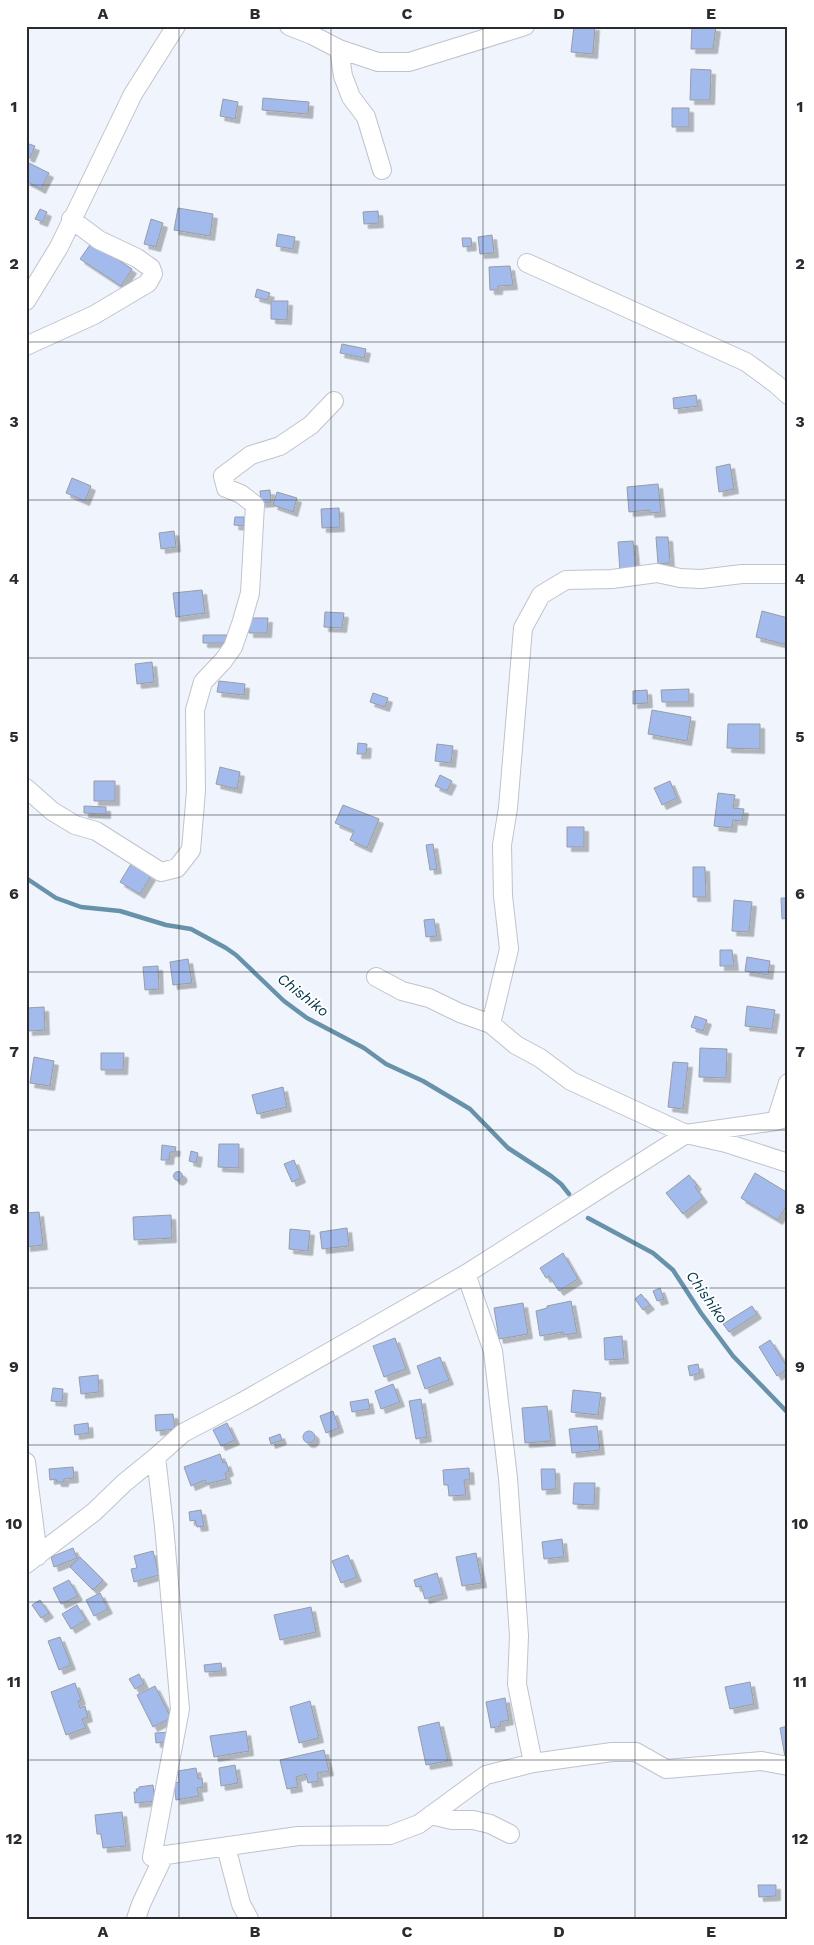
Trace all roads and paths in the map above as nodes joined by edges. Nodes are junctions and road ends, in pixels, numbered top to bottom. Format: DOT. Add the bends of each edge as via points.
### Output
graph roads {
  1 [pos="176,26"];
  2 [pos="289,26"];
  3 [pos="524,26"];
  4 [pos="339,49"];
  5 [pos="382,170"];
  6 [pos="72,220"];
  7 [pos="527,263"];
  8 [pos="26,301"];
  9 [pos="26,346"];
  10 [pos="788,395"];
  11 [pos="334,401"];
  12 [pos="788,574"];
  13 [pos="26,788"];
  14 [pos="376,977"];
  15 [pos="491,1024"];
  16 [pos="788,1083"];
  17 [pos="782,1119"];
  18 [pos="686,1134"];
  19 [pos="788,1163"];
  20 [pos="466,1274"];
  21 [pos="156,1458"];
  22 [pos="26,1462"];
  23 [pos="32,1560"];
  24 [pos="533,1763"];
  25 [pos="788,1766"];
  26 [pos="430,1815"];
  27 [pos="510,1834"];
  28 [pos="226,1847"];
  29 [pos="152,1857"];
  30 [pos="136,1919"];
  31 [pos="249,1919"];
  1 -- 6 [label="street" via="133,94"];
  2 -- 4 [label="street"];
  3 -- 4 [label="street" via="409,62 378,62"];
  4 -- 5 [label="street" via="343,76 351,96 366,117"];
  6 -- 8 [label="street"];
  6 -- 9 [label="street" via="99,240 137,258 151,268 153,274 148,283 94,315"];
  7 -- 10 [label="street" via="746,362"];
  11 -- 13 [label="street" via="311,425 280,446 251,456 223,476 226,488 255,505 250,594 233,647 203,682 194,710 197,745 191,850 177,868 161,872 96,831 52,811"];
  12 -- 15 [label="street" via="742,574 701,579 657,574 612,580 566,580 541,595 523,628 509,800 502,846 509,949"];
  14 -- 15 [label="street" via="402,991 430,998"];
  15 -- 18 [label="street" via="516,1046 540,1058 572,1081"];
  16 -- 17 [label="street"];
  17 -- 18 [label="street"];
  18 -- 19 [label="street"];
  18 -- 20 [label="street"];
  20 -- 21 [label="street" via="183,1433"];
  20 -- 24 [label="street" via="493,1351 508,1478 519,1636 517,1684"];
  21 -- 23 [label="street"];
  21 -- 29 [label="street" via="180,1709"];
  22 -- 23 [label="street"];
  24 -- 25 [label="street" via="612,1752 636,1752 666,1769 762,1761"];
  24 -- 26 [label="street" via="486,1775"];
  26 -- 27 [label="street" via="490,1824"];
  26 -- 28 [label="street" via="419,1824 390,1835 298,1836"];
  28 -- 29 [label="street"];
  28 -- 31 [label="street" via="241,1904"];
  29 -- 30 [label="street" via="160,1862"];
}
